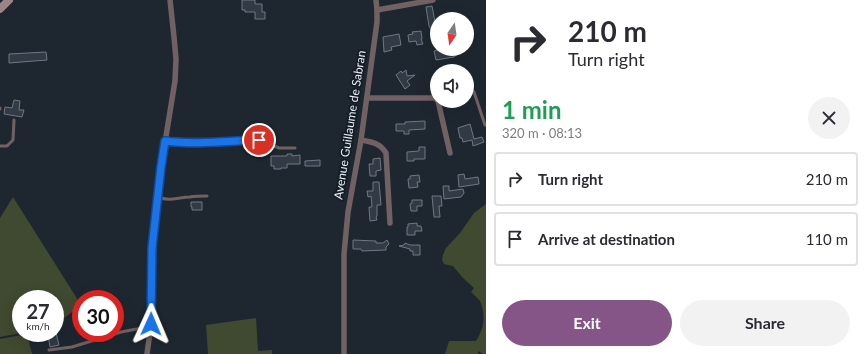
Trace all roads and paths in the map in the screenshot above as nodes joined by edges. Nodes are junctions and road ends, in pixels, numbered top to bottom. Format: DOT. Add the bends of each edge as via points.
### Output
graph roads {
  1 [pos="9,0"];
  2 [pos="170,0"];
  3 [pos="376,0"];
  4 [pos="433,0"];
  5 [pos="0,8"];
  6 [pos="377,10"];
  7 [pos="474,92"];
  8 [pos="367,98"];
  9 [pos="430,99"];
  10 [pos="439,108"];
  11 [pos="14,120"];
  12 [pos="486,126"];
  13 [pos="361,140"];
  14 [pos="165,141"];
  15 [pos="0,146"];
  16 [pos="295,148"];
  17 [pos="450,153"];
  18 [pos="207,196"];
  19 [pos="158,197"];
  20 [pos="390,223"];
  21 [pos="151,324"];
  22 [pos="49,350"];
  23 [pos="147,354"];
  24 [pos="344,354"];
  1 -- 5 [label="main road"];
  2 -- 14 [label="street" via="176,59"];
  3 -- 6 [label="street, Avenue Guillaume de Sabran"];
  4 -- 6 [label="street"];
  6 -- 8 [label="street, Avenue Guillaume de Sabran"];
  7 -- 12 [label="lane"];
  8 -- 9 [label="street"];
  8 -- 13 [label="street, Avenue Guillaume de Sabran"];
  10 -- 17 [label="street"];
  11 -- 15 [label="lane" via="13,140 7,146"];
  13 -- 20 [label="street" via="378,144 386,153"];
  13 -- 24 [label="street, Avenue Guillaume de Sabran" via="348,212 344,254"];
  14 -- 16 [label="lane" via="200,143 259,140 278,148"];
  14 -- 19 [label="street"];
  18 -- 19 [label="lane" via="165,200"];
  19 -- 21 [label="street" via="152,248"];
  21 -- 22 [label="lane" via="72,347"];
  21 -- 23 [label="street"];
}
